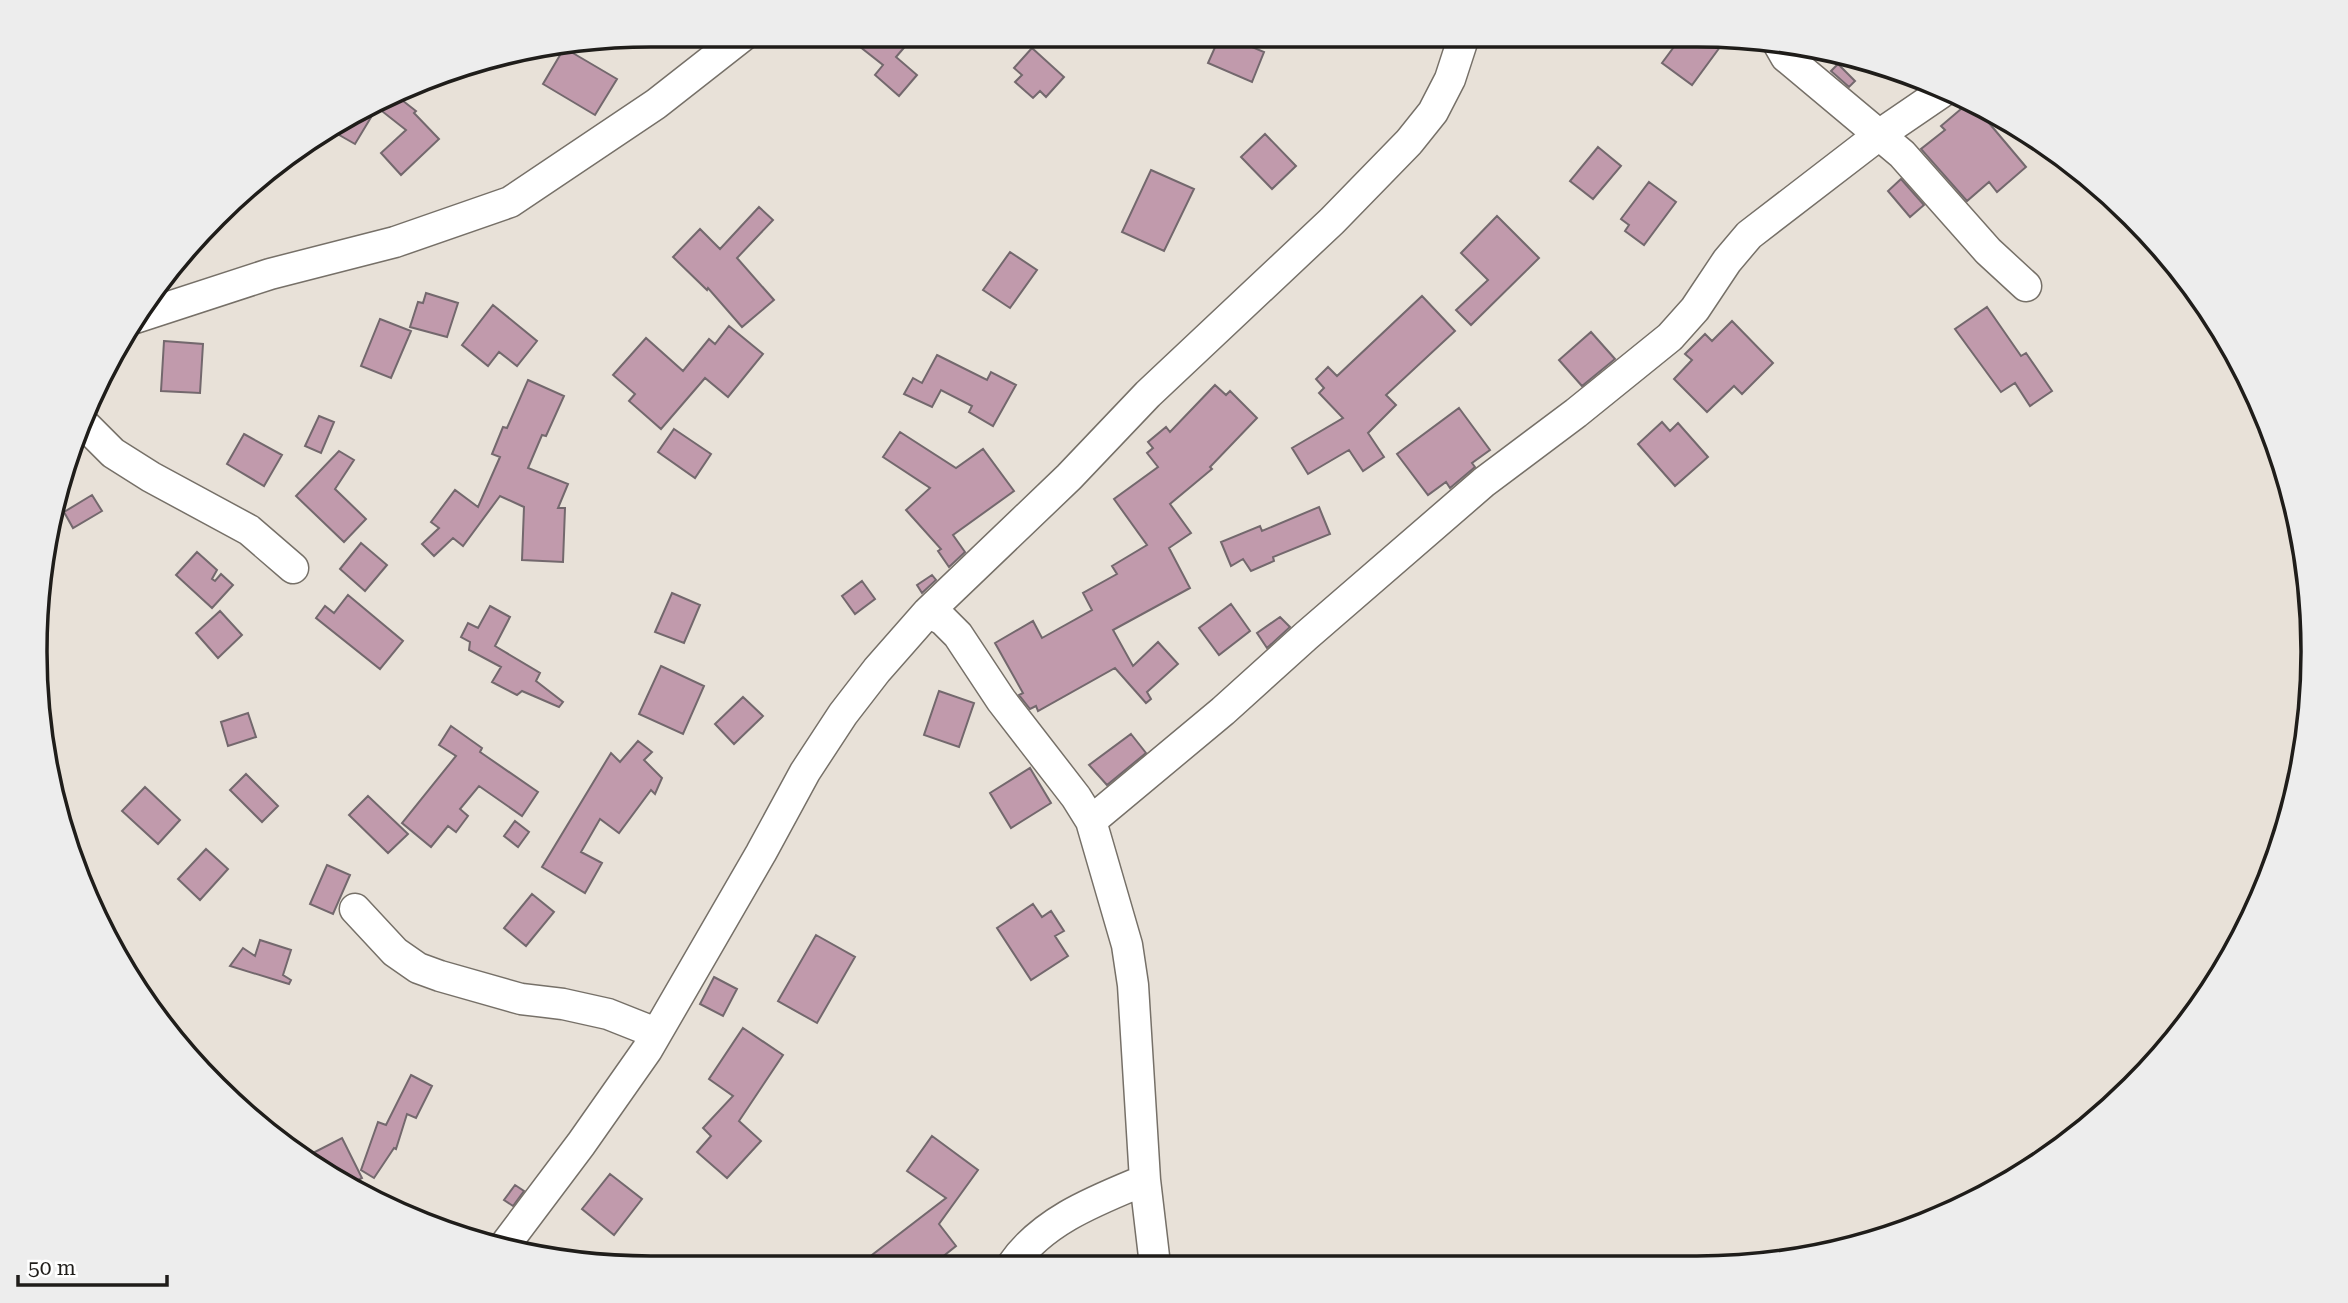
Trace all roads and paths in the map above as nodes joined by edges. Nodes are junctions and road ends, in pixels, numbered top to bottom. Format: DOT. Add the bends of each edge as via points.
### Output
graph roads {
  1 [pos="711,47"];
  2 [pos="1461,47"];
  3 [pos="1784,54"];
  4 [pos="1935,96"];
  5 [pos="1879,135"];
  6 [pos="2026,286"];
  7 [pos="152,312"];
  8 [pos="89,429"];
  9 [pos="293,568"];
  10 [pos="928,612"];
  11 [pos="1091,821"];
  12 [pos="355,909"];
  13 [pos="656,1033"];
  14 [pos="1145,1180"];
  15 [pos="510,1238"];
  16 [pos="1018,1256"];
  17 [pos="1154,1256"];
  1 -- 7 [label="street" via="656,104 510,202 395,242 270,274"];
  2 -- 10 [label="street" via="1433,112 1409,142"];
  3 -- 5 [label="street"];
  4 -- 5 [label="street"];
  5 -- 6 [label="street"];
  5 -- 11 [label="street" via="1749,235 1670,337 1484,482"];
  8 -- 9 [label="street" via="113,453 150,477 249,530"];
  10 -- 11 [label="street" via="958,635"];
  10 -- 13 [label="street" via="843,714 805,772"];
  11 -- 14 [label="street" via="1127,945"];
  12 -- 13 [label="street" via="418,968 521,999 608,1014"];
  13 -- 15 [label="street"];
  14 -- 16 [label="street" via="1084,1205"];
  14 -- 17 [label="street"];
}
